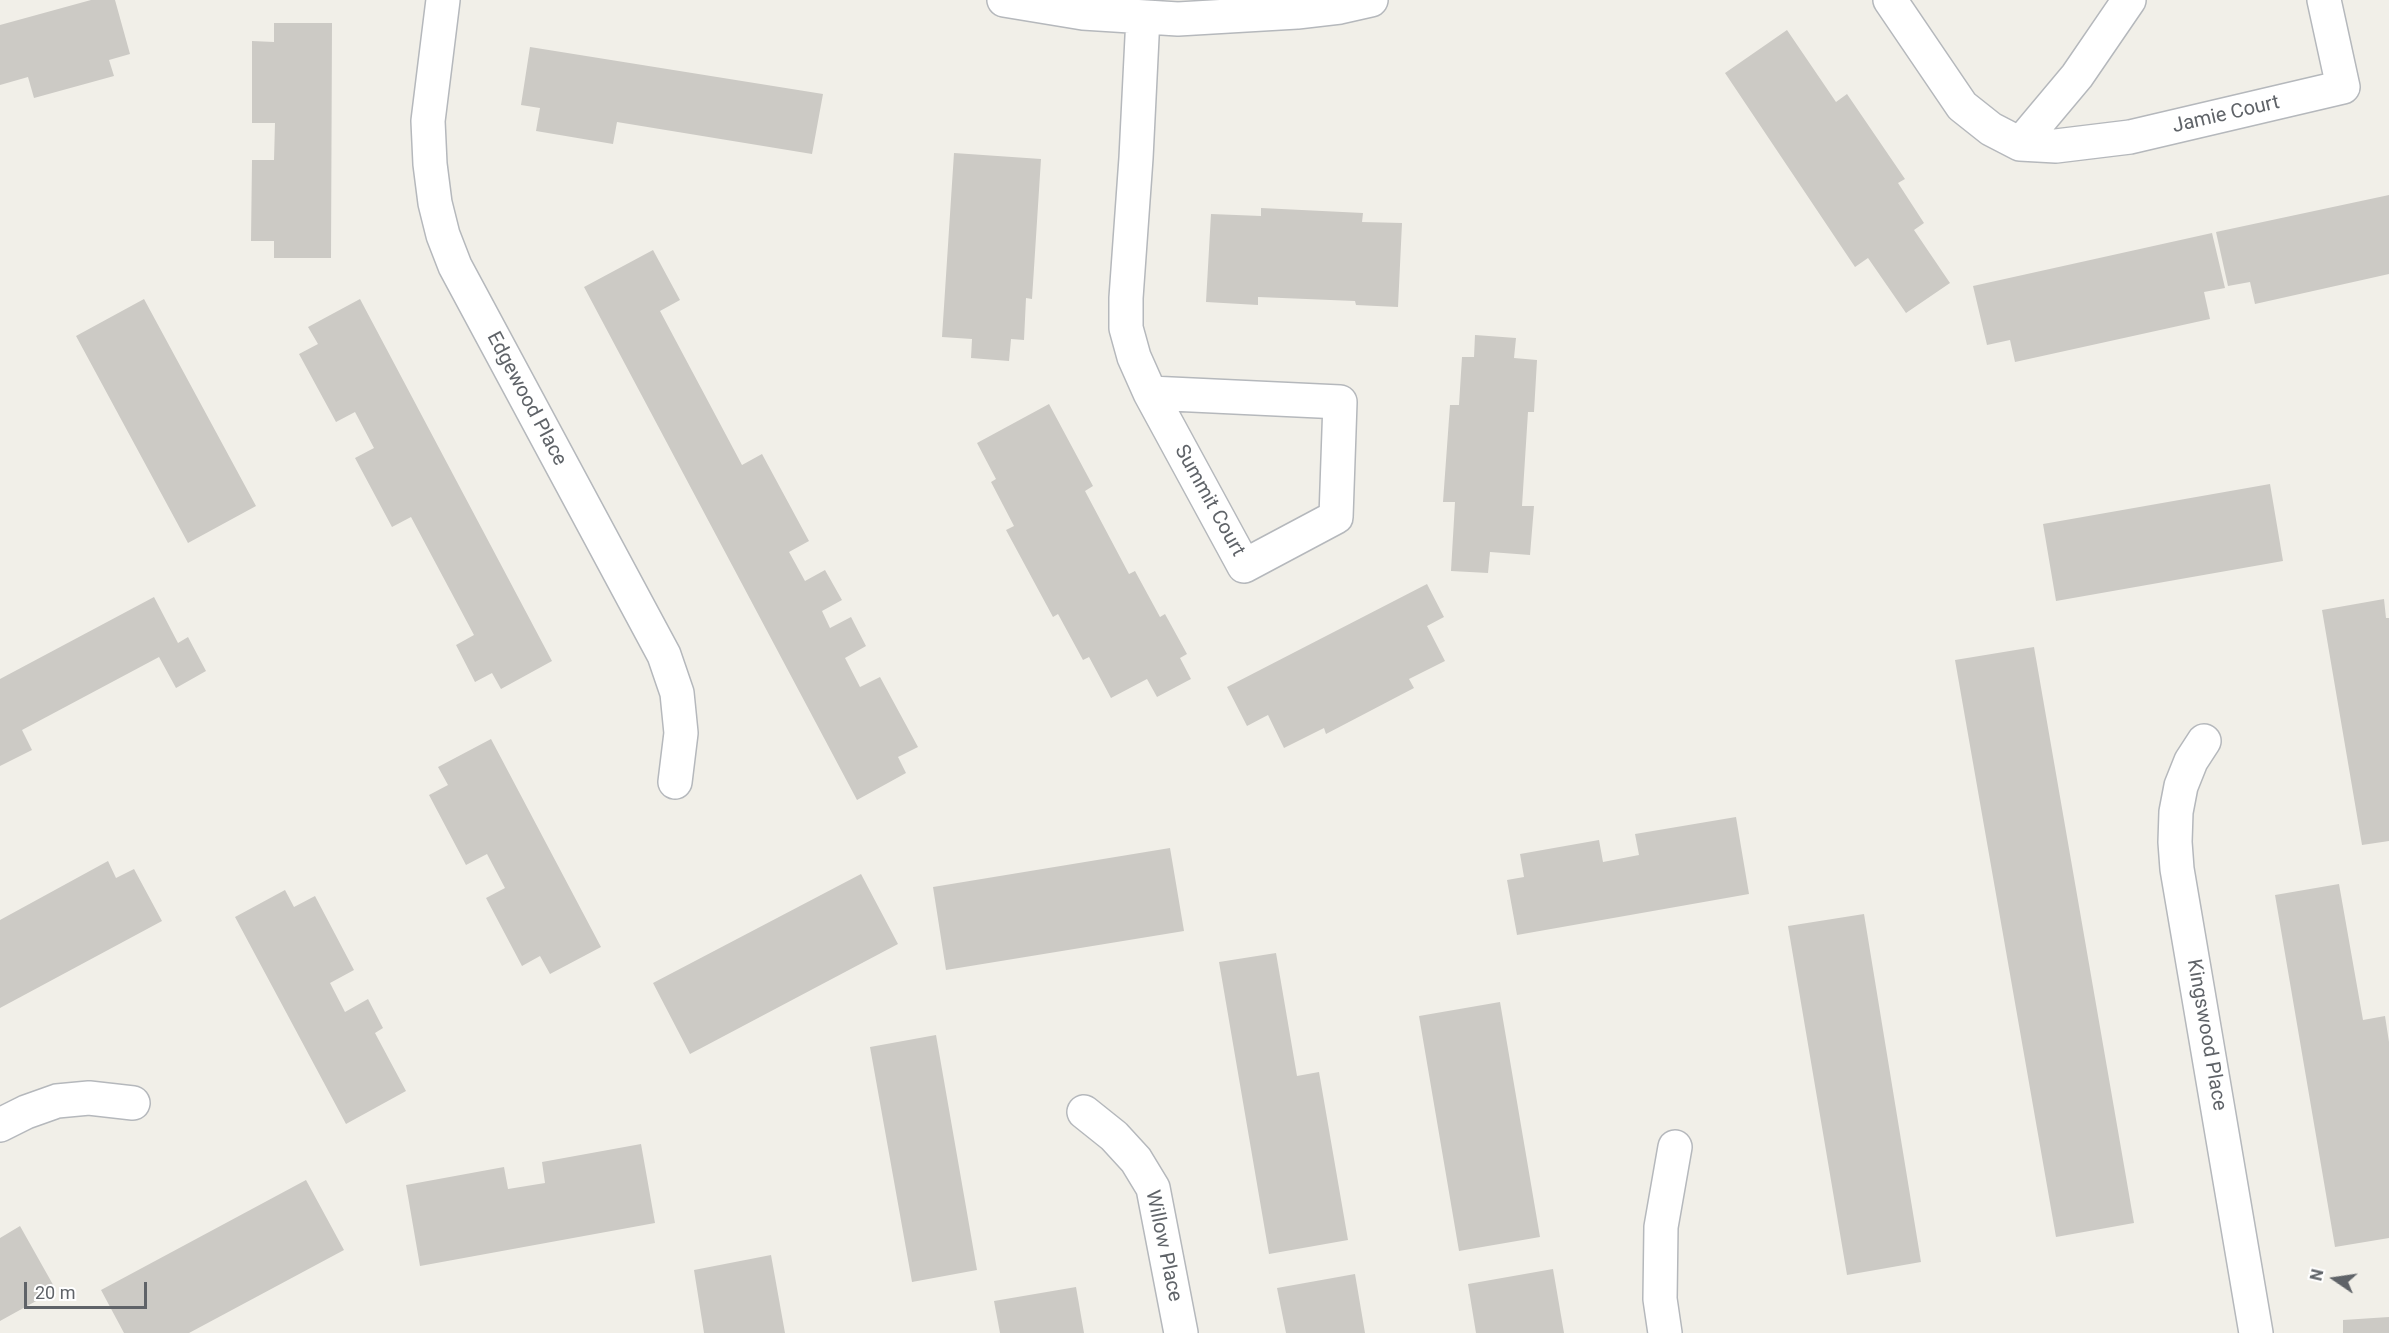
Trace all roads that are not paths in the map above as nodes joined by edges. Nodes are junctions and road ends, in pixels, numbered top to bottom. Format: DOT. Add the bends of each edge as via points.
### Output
graph roads {
  1 [pos="443,0"];
  2 [pos="1004,0"];
  3 [pos="1371,0"];
  4 [pos="1890,0"];
  5 [pos="2129,0"];
  6 [pos="2324,0"];
  7 [pos="1143,17"];
  8 [pos="2020,144"];
  9 [pos="1149,393"];
  10 [pos="2204,741"];
  11 [pos="675,782"];
  12 [pos="133,1103"];
  13 [pos="1084,1112"];
  14 [pos="0,1125"];
  15 [pos="1675,1148"];
  16 [pos="1181,1333"];
  17 [pos="1665,1333"];
  18 [pos="2256,1333"];
  1 -- 11 [label="street, Edgewood Place" via="428,121 431,174 443,235 455,266 664,655 677,693 681,733"];
  2 -- 7 [label="street" via="1083,13"];
  3 -- 7 [label="street" via="1253,16"];
  4 -- 8 [label="street, Jamie Court" via="1962,106 1991,129"];
  5 -- 8 [label="street" via="2077,76"];
  6 -- 8 [label="street, Jamie Court" via="2343,87 2130,137 2056,146"];
  7 -- 9 [label="street, Summit Court" via="1126,328"];
  9 -- 9 [label="street, Summit Court" via="1244,566 1336,517 1340,402"];
  10 -- 18 [label="street, Kingswood Place" via="2181,786 2176,812 2177,869"];
  12 -- 14 [label="street" via="90,1098 57,1101"];
  13 -- 16 [label="street, Willow Place" via="1136,1160 1153,1188"];
  15 -- 17 [label="street" via="1661,1236 1660,1299"];
}
